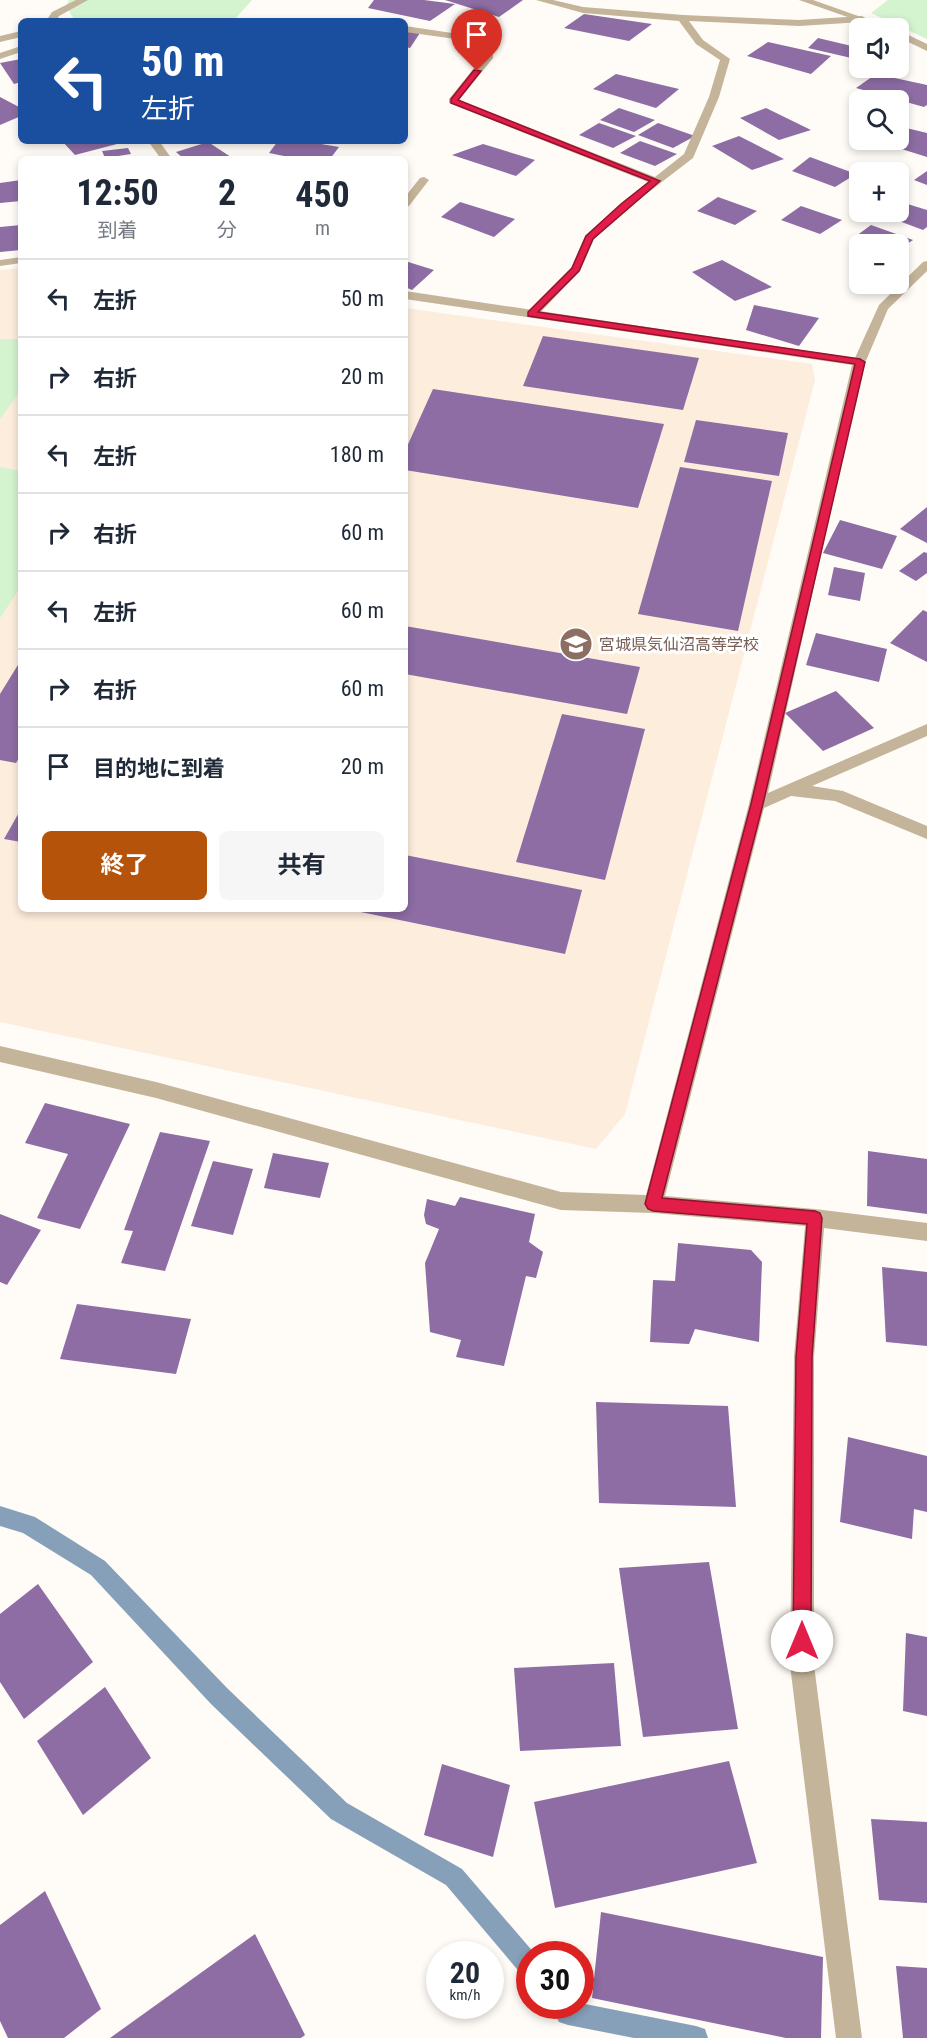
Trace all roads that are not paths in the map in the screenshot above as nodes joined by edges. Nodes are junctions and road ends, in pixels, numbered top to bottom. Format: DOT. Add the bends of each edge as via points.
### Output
graph roads {
  1 [pos="83,0"];
  2 [pos="541,0"];
  3 [pos="804,0"];
  4 [pos="53,18"];
  5 [pos="683,18"];
  6 [pos="859,18"];
  7 [pos="849,20"];
  8 [pos="408,29"];
  9 [pos="18,35"];
  10 [pos="0,39"];
  11 [pos="909,39"];
  12 [pos="927,48"];
  13 [pos="18,50"];
  14 [pos="0,56"];
  15 [pos="155,144"];
  16 [pos="165,156"];
  17 [pos="424,180"];
  18 [pos="656,181"];
  19 [pos="408,200"];
  20 [pos="18,260"];
  21 [pos="0,263"];
  22 [pos="927,264"];
  23 [pos="408,295"];
  24 [pos="532,314"];
  25 [pos="860,362"];
  26 [pos="927,730"];
  27 [pos="788,790"];
  28 [pos="757,804"];
  29 [pos="927,833"];
  30 [pos="0,1054"];
  31 [pos="653,1204"];
  32 [pos="815,1218"];
  33 [pos="927,1232"];
  34 [pos="849,2038"];
  1 -- 4 [label="street"];
  2 -- 5 [label="street" via="583,10"];
  3 -- 6 [label="street"];
  5 -- 7 [label="street" via="799,23"];
  5 -- 18 [label="street" via="689,32 725,59 689,156"];
  8 -- 18 [label="street" via="476,39 469,50 489,56 453,101"];
  9 -- 10 [label="street"];
  11 -- 12 [label="street"];
  13 -- 14 [label="street"];
  15 -- 16 [label="street"];
  17 -- 19 [label="street"];
  18 -- 24 [label="street" via="589,238 576,269"];
  20 -- 21 [label="street"];
  22 -- 25 [label="street" via="883,308"];
  23 -- 24 [label="street"];
  24 -- 25 [label="street"];
  25 -- 28 [label="street"];
  26 -- 27 [label="street"];
  27 -- 28 [label="street"];
  27 -- 29 [label="street" via="837,795"];
  28 -- 31 [label="street"];
  30 -- 31 [label="street" via="156,1090 561,1201"];
  31 -- 32 [label="street"];
  32 -- 33 [label="street"];
  32 -- 34 [label="street" via="804,1357 802,1665"];
}
